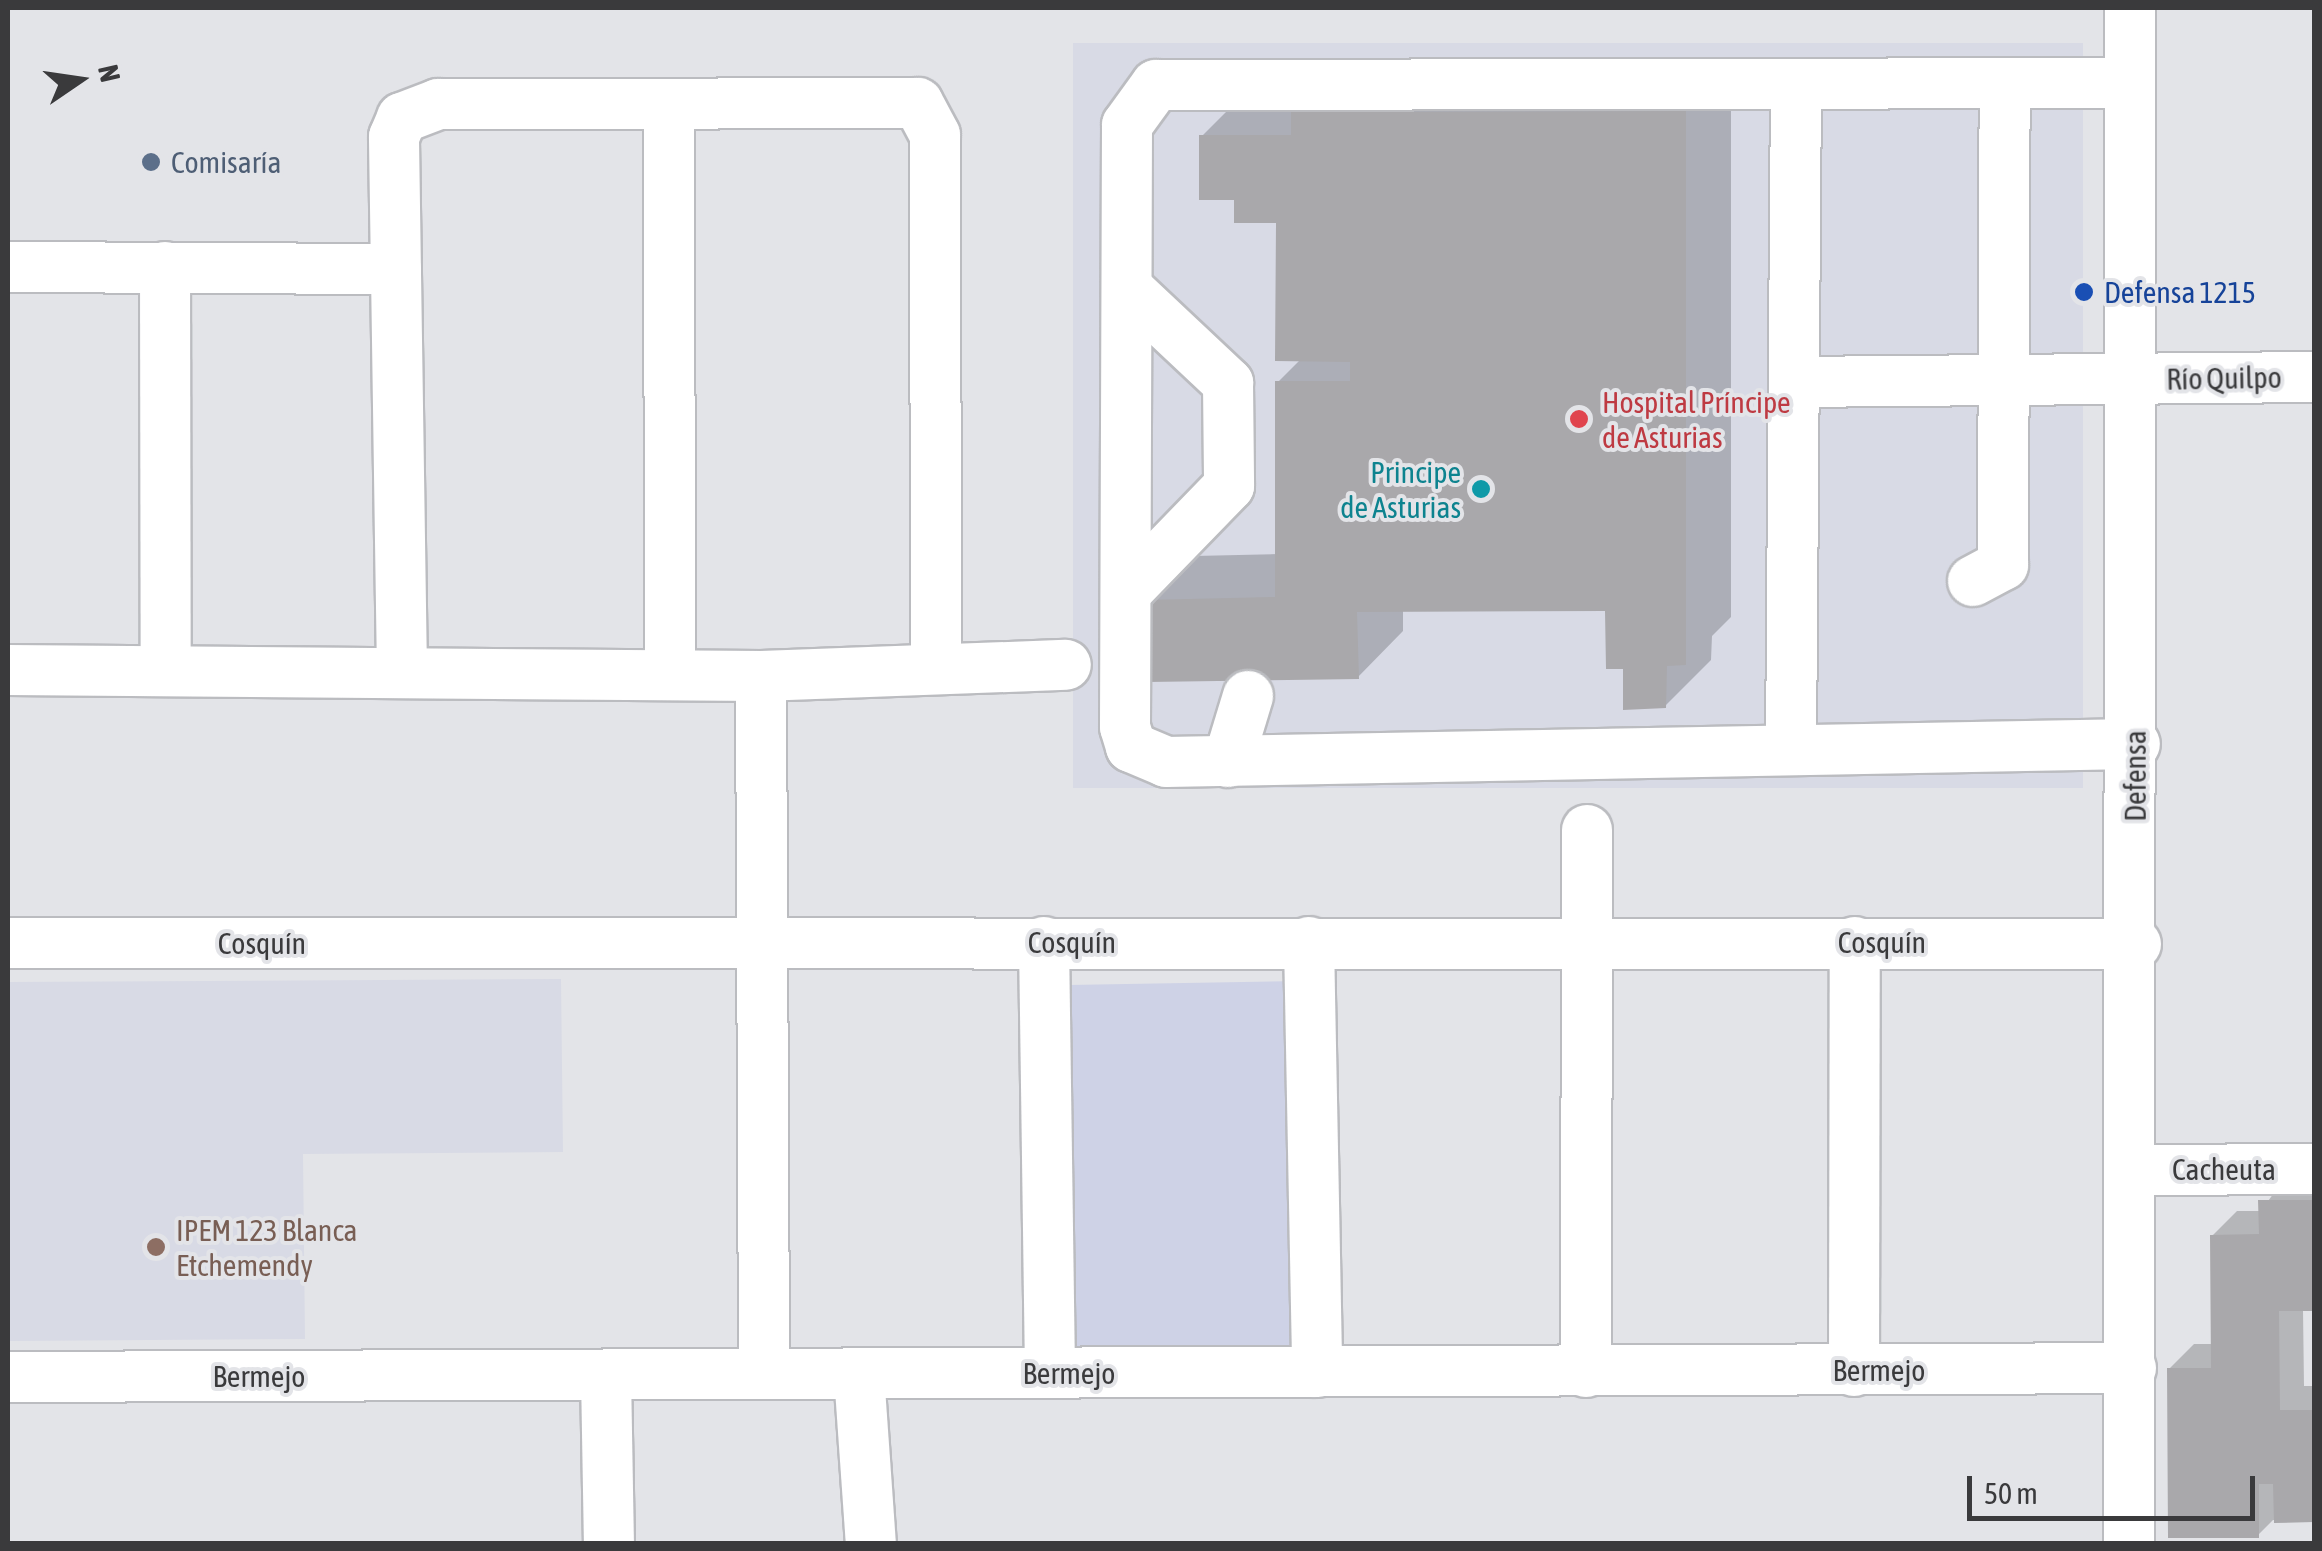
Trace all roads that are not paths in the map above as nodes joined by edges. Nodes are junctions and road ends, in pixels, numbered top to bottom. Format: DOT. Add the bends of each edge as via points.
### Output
graph roads {
  1 [pos="2130,8"];
  2 [pos="2130,83"];
  3 [pos="1796,86"];
  4 [pos="2005,86"];
  5 [pos="669,106"];
  6 [pos="8,267"];
  7 [pos="165,268"];
  8 [pos="396,269"];
  9 [pos="1127,288"];
  10 [pos="2314,376"];
  11 [pos="2134,379"];
  12 [pos="2006,381"];
  13 [pos="1794,382"];
  14 [pos="1973,581"];
  15 [pos="1130,588"];
  16 [pos="1066,665"];
  17 [pos="936,667"];
  18 [pos="166,669"];
  19 [pos="8,670"];
  20 [pos="402,674"];
  21 [pos="670,674"];
  22 [pos="760,676"];
  23 [pos="1248,696"];
  24 [pos="2135,744"];
  25 [pos="1791,749"];
  26 [pos="1228,762"];
  27 [pos="1587,830"];
  28 [pos="759,942"];
  29 [pos="1044,942"];
  30 [pos="1309,942"];
  31 [pos="1586,942"];
  32 [pos="1855,942"];
  33 [pos="8,943"];
  34 [pos="2136,944"];
  35 [pos="2314,1169"];
  36 [pos="2133,1170"];
  37 [pos="2131,1368"];
  38 [pos="1854,1370"];
  39 [pos="1317,1372"];
  40 [pos="1586,1372"];
  41 [pos="1050,1373"];
  42 [pos="764,1374"];
  43 [pos="858,1374"];
  44 [pos="606,1375"];
  45 [pos="8,1377"];
  46 [pos="609,1544"];
  47 [pos="871,1544"];
  48 [pos="2130,1544"];
  1 -- 2 [label="street, Defensa"];
  2 -- 4 [label="street"];
  2 -- 11 [label="street, Defensa"];
  3 -- 4 [label="street"];
  3 -- 9 [label="street" via="1211,78 1156,85 1127,125"];
  3 -- 13 [label="street"];
  4 -- 12 [label="street"];
  5 -- 8 [label="street" via="415,109 394,137"];
  5 -- 17 [label="street" via="902,101 929,118"];
  5 -- 21 [label="street"];
  6 -- 7 [label="street"];
  7 -- 8 [label="street"];
  7 -- 18 [label="street"];
  8 -- 20 [label="street"];
  9 -- 15 [label="street"];
  9 -- 15 [label="street" via="1228,383 1229,486"];
  10 -- 11 [label="street, Río Quilpo"];
  11 -- 12 [label="street, Río Quilpo"];
  11 -- 24 [label="street, Defensa"];
  12 -- 13 [label="street, Río Quilpo"];
  12 -- 14 [label="street" via="2003,565"];
  13 -- 25 [label="street"];
  15 -- 26 [label="street" via="1131,747 1166,762"];
  16 -- 17 [label="street"];
  17 -- 22 [label="street"];
  18 -- 19 [label="street"];
  18 -- 20 [label="street"];
  20 -- 21 [label="street"];
  21 -- 22 [label="street"];
  22 -- 28 [label="street"];
  23 -- 26 [label="street"];
  24 -- 25 [label="street"];
  24 -- 34 [label="street, Defensa"];
  25 -- 26 [label="street"];
  27 -- 31 [label="street"];
  28 -- 29 [label="street, Cosquín"];
  28 -- 33 [label="street, Cosquín"];
  28 -- 42 [label="street"];
  29 -- 30 [label="street, Cosquín"];
  29 -- 41 [label="street"];
  30 -- 31 [label="street, Cosquín"];
  30 -- 39 [label="street"];
  31 -- 32 [label="street, Cosquín"];
  31 -- 40 [label="street"];
  32 -- 34 [label="street, Cosquín"];
  32 -- 38 [label="street"];
  34 -- 36 [label="street, Defensa"];
  35 -- 36 [label="street, Cacheuta"];
  36 -- 37 [label="street, Defensa"];
  37 -- 38 [label="street, Bermejo"];
  37 -- 48 [label="street, Defensa"];
  38 -- 40 [label="street, Bermejo"];
  39 -- 40 [label="street, Bermejo"];
  39 -- 41 [label="street, Bermejo"];
  41 -- 43 [label="street, Bermejo"];
  42 -- 43 [label="street, Bermejo"];
  42 -- 44 [label="street, Bermejo"];
  43 -- 47 [label="street"];
  44 -- 45 [label="street, Bermejo"];
  44 -- 46 [label="street"];
}
